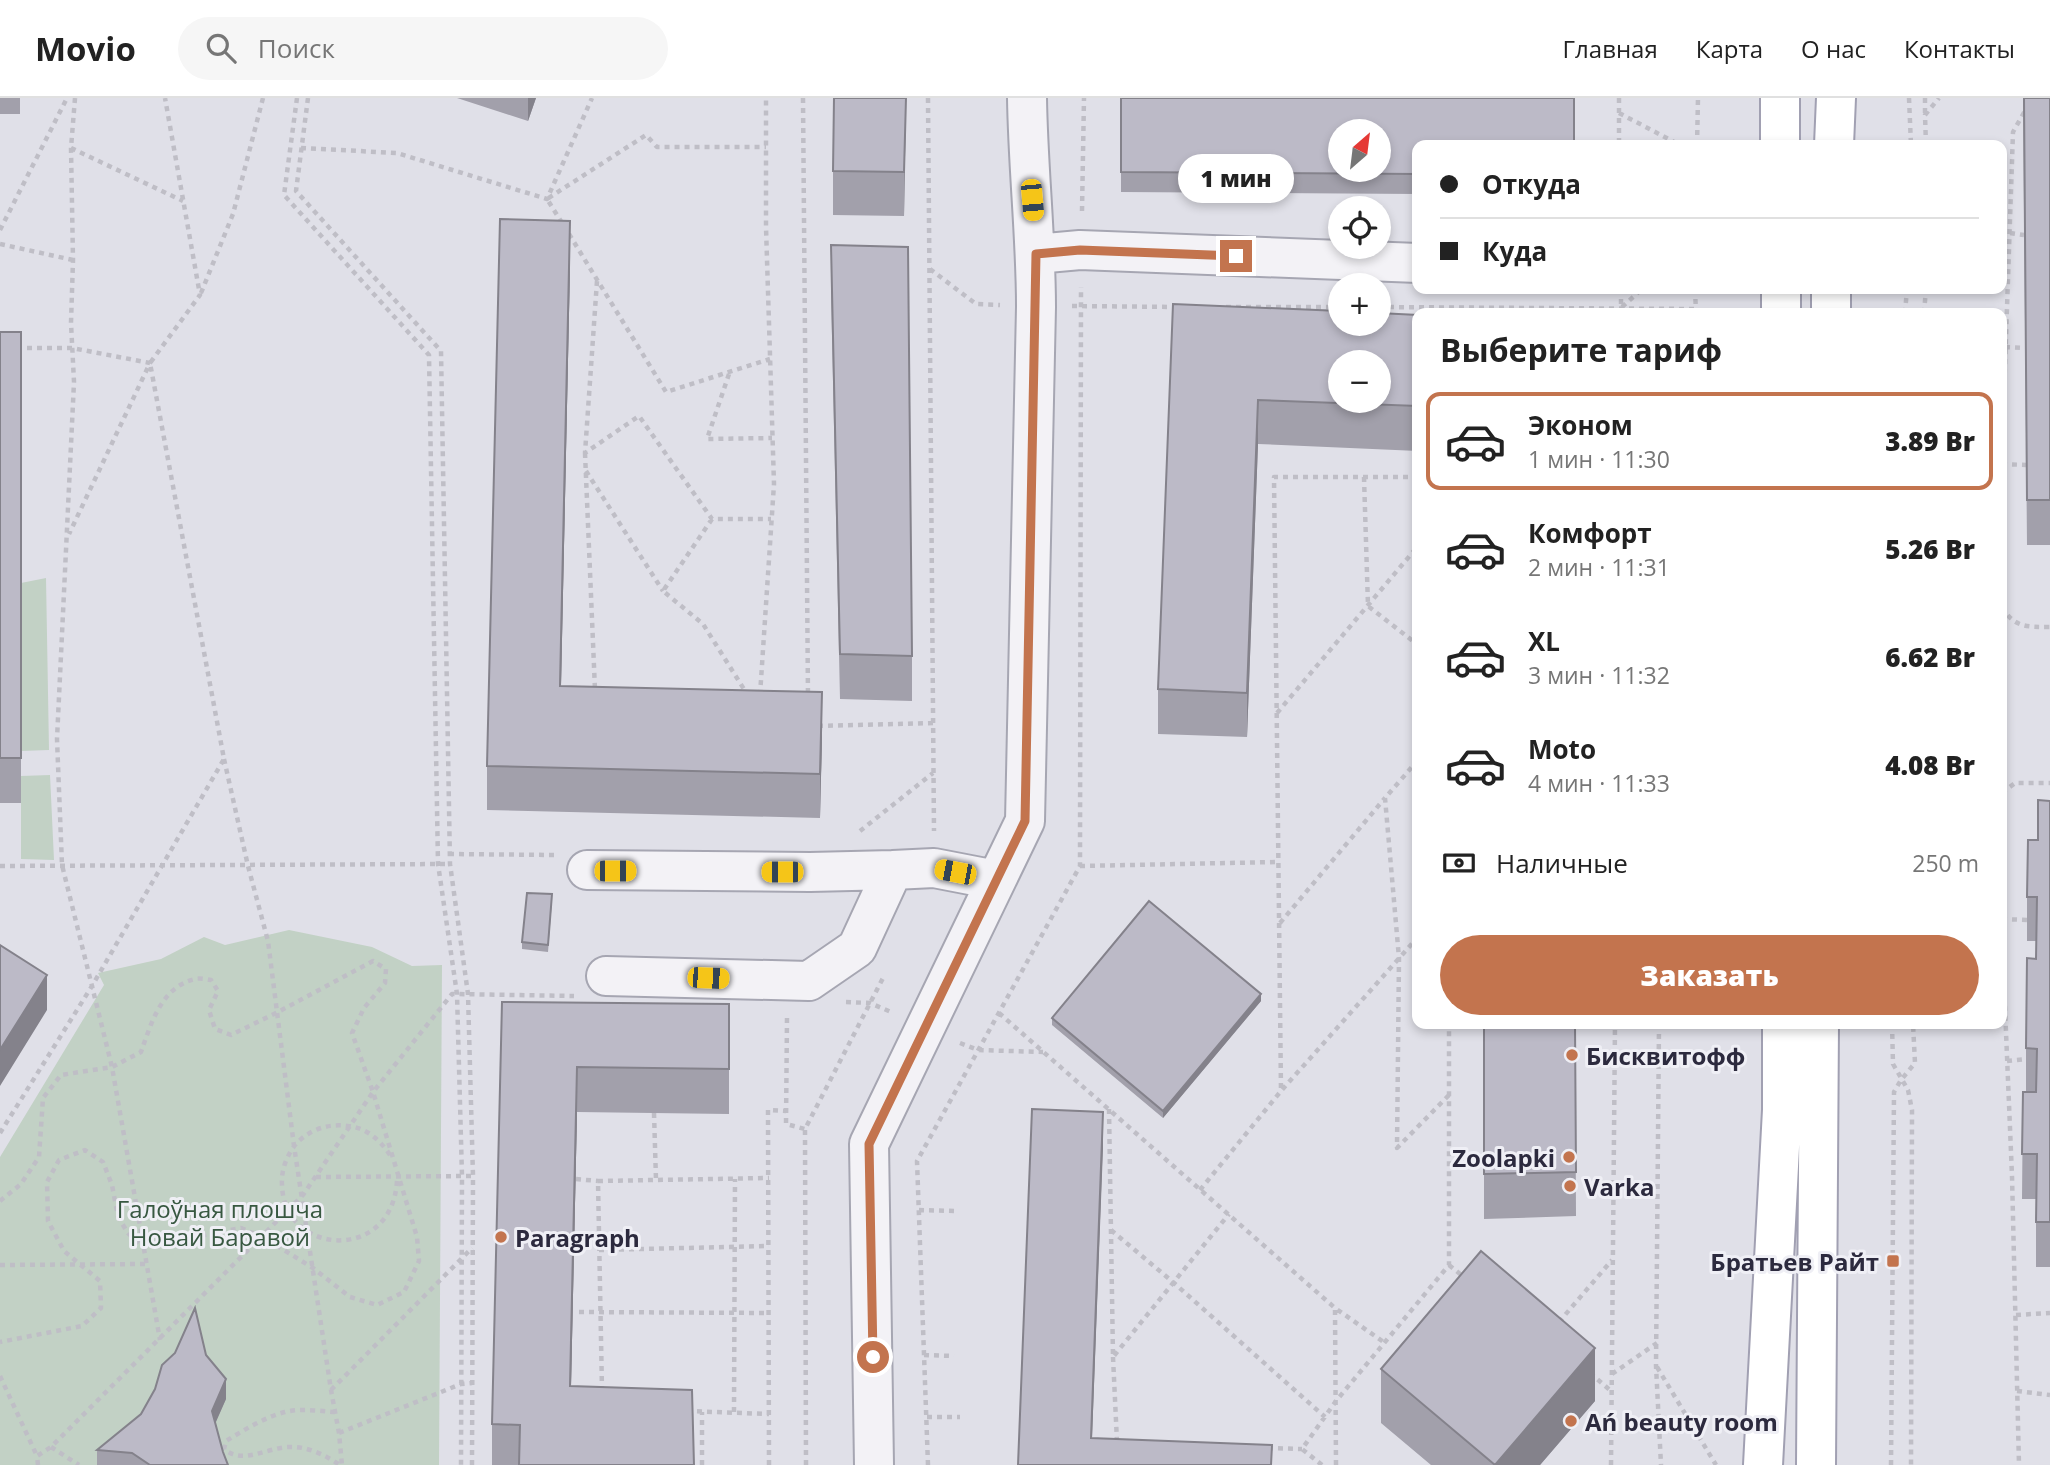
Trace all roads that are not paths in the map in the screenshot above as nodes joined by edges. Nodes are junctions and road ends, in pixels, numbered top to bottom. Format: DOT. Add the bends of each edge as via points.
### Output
graph roads {
  1 [pos="1027,98"];
  2 [pos="1780,98"];
  3 [pos="1836,98"];
  4 [pos="1780,140"];
  5 [pos="1834,140"];
  6 [pos="1036,254"];
  7 [pos="1412,263"];
  8 [pos="587,870"];
  9 [pos="893,870"];
  10 [pos="996,880"];
  11 [pos="606,976"];
  12 [pos="1782,1029"];
  13 [pos="1819,1029"];
  14 [pos="874,1465"];
  15 [pos="1763,1465"];
  16 [pos="1816,1465"];
  1 -- 6 [label="lane"];
  2 -- 4 [label="main road"];
  3 -- 5 [label="main road"];
  6 -- 7 [label="lane" via="1080,250"];
  6 -- 10 [label="lane" via="1025,821"];
  8 -- 9 [label="lane"];
  9 -- 10 [label="lane" via="934,868"];
  9 -- 11 [label="lane" via="857,947 809,981"];
  10 -- 14 [label="lane" via="869,1144"];
  12 -- 15 [label="main road" via="1782,1110"];
  13 -- 16 [label="main road"];
}
